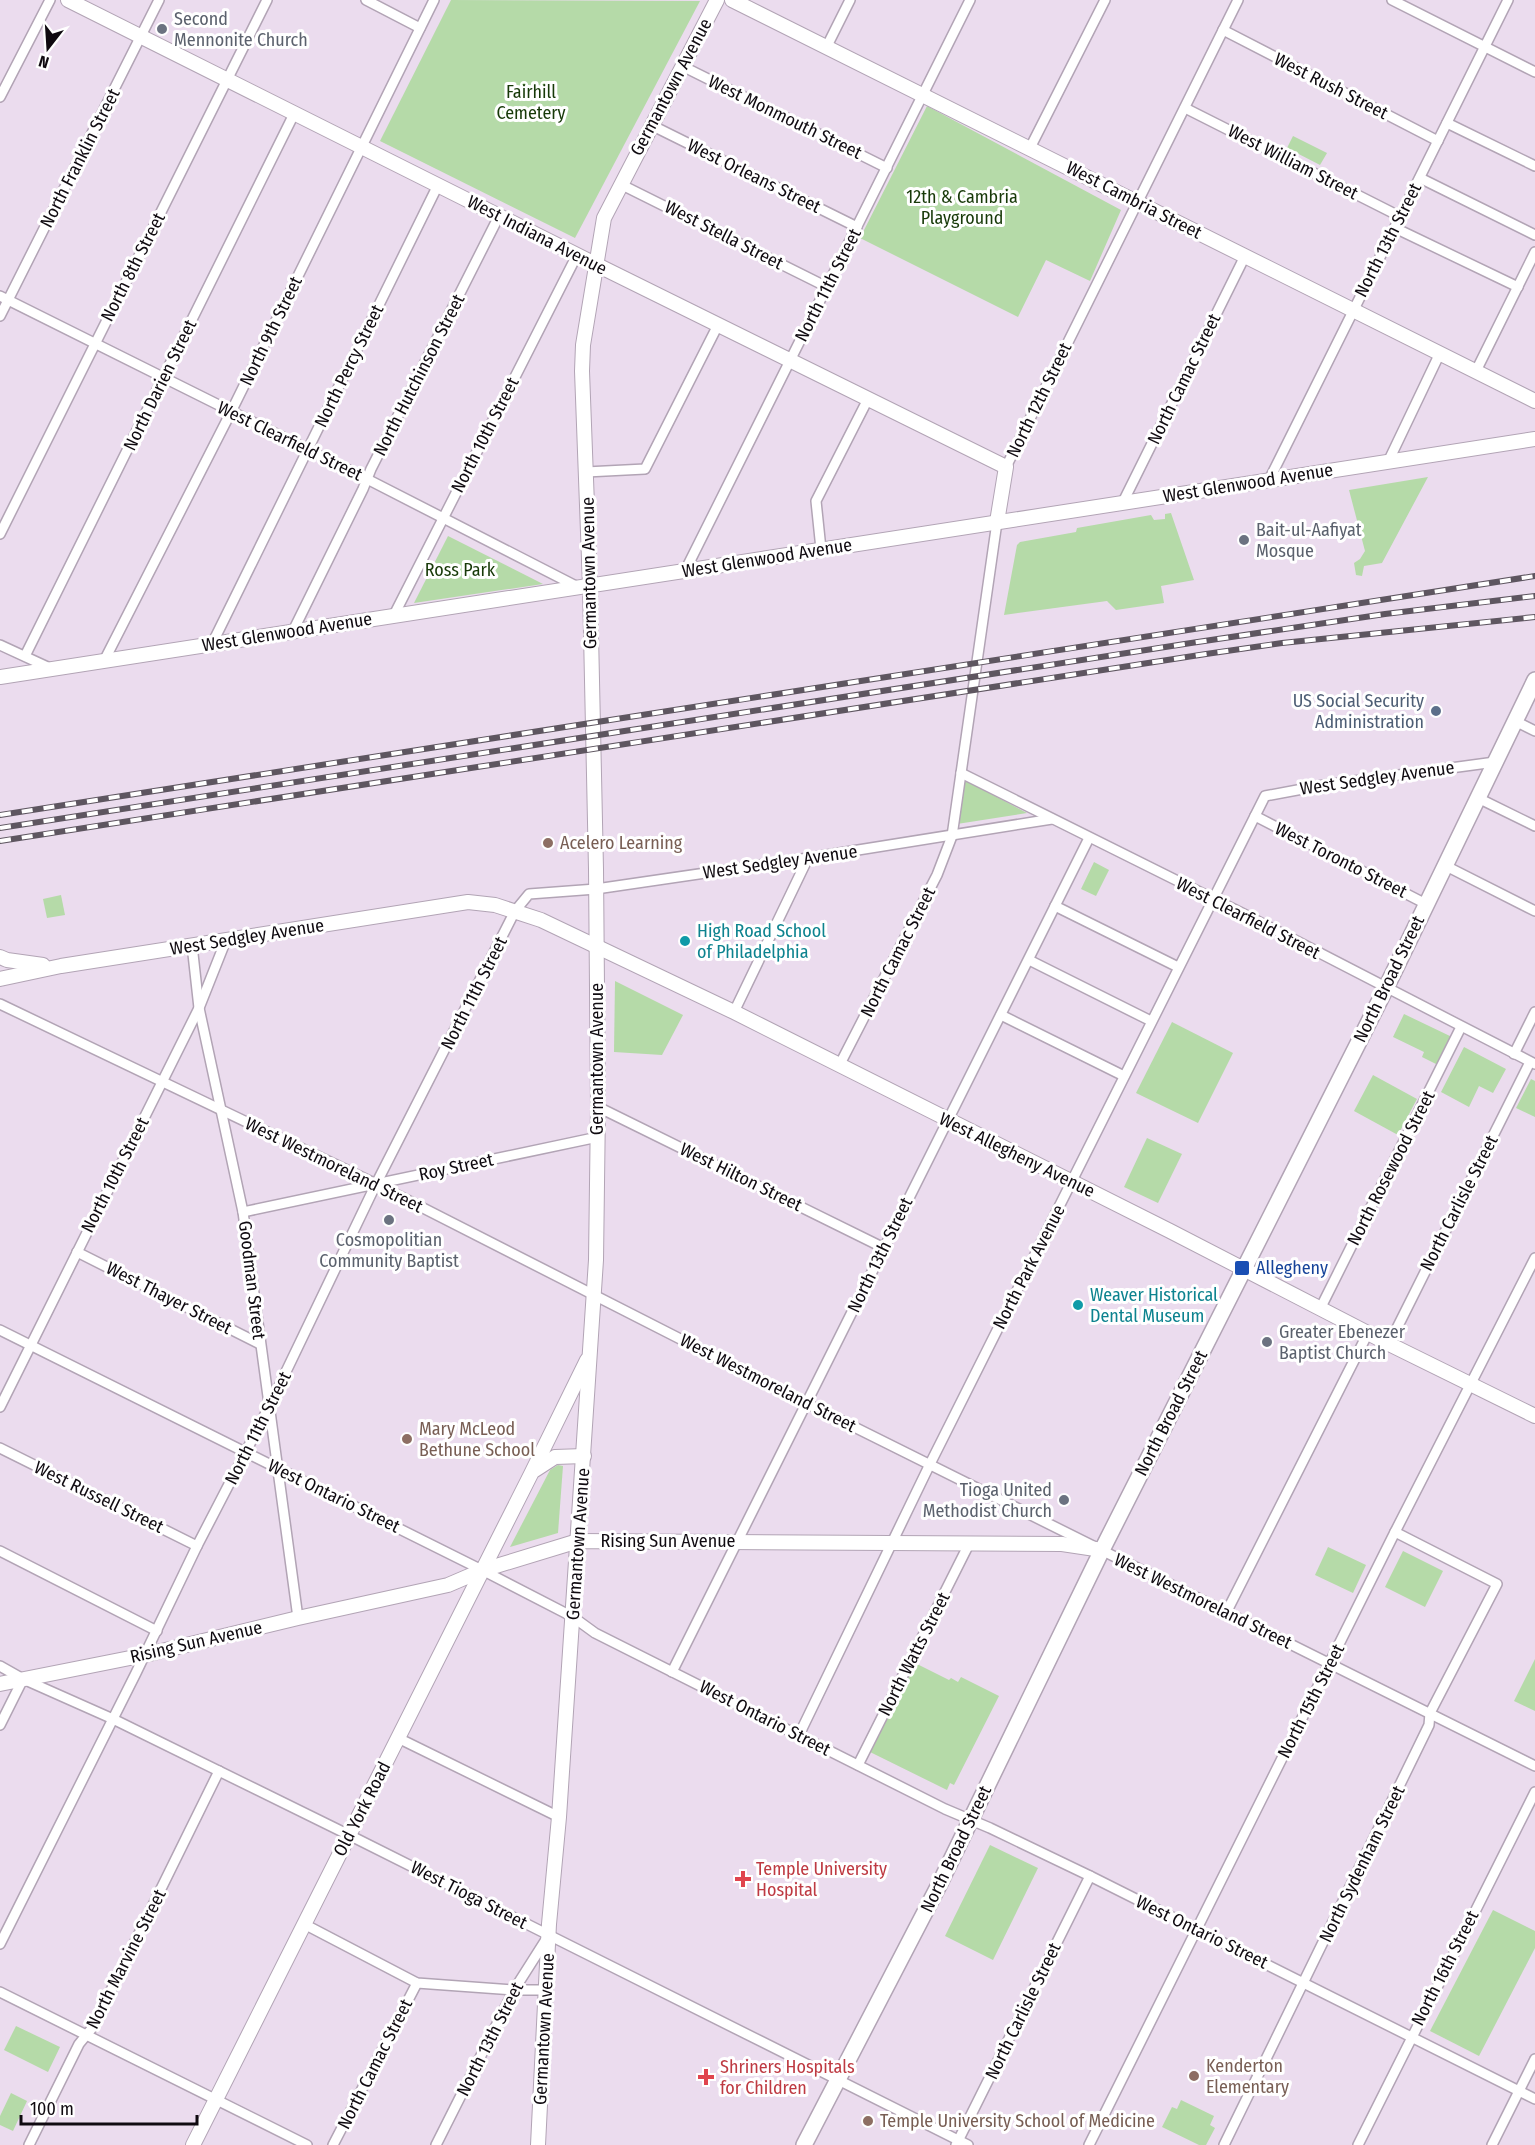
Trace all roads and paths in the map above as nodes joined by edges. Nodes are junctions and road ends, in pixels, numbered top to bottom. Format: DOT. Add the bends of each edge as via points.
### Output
graph roads {
  1 [pos="50,0"];
  2 [pos="68,0"];
  3 [pos="159,0"];
  4 [pos="267,0"];
  5 [pos="366,0"];
  6 [pos="434,0"];
  7 [pos="717,0"];
  8 [pos="732,0"];
  9 [pos="850,0"];
  10 [pos="970,0"];
  11 [pos="1105,0"];
  12 [pos="1238,0"];
  13 [pos="1392,0"];
  14 [pos="1508,0"];
  15 [pos="420,28"];
  16 [pos="1223,30"];
  17 [pos="141,37"];
  18 [pos="827,46"];
  19 [pos="1485,46"];
  20 [pos="682,66"];
  21 [pos="1535,72"];
  22 [pos="228,79"];
  23 [pos="923,95"];
  24 [pos="0,97"];
  25 [pos="1185,108"];
  26 [pos="294,114"];
  27 [pos="1447,123"];
  28 [pos="651,125"];
  29 [pos="1438,141"];
  30 [pos="362,148"];
  31 [pos="1030,148"];
  32 [pos="1535,166"];
  33 [pos="887,168"];
  34 [pos="1420,178"];
  35 [pos="620,183"];
  36 [pos="438,185"];
  37 [pos="1138,202"];
  38 [pos="499,216"];
  39 [pos="1401,217"];
  40 [pos="857,227"];
  41 [pos="1395,228"];
  42 [pos="1535,235"];
  43 [pos="1535,252"];
  44 [pos="577,255"];
  45 [pos="1245,256"];
  46 [pos="595,264"];
  47 [pos="827,287"];
  48 [pos="1518,287"];
  49 [pos="4,298"];
  50 [pos="1352,310"];
  51 [pos="0,316"];
  52 [pos="718,325"];
  53 [pos="95,343"];
  54 [pos="1440,353"];
  55 [pos="790,361"];
  56 [pos="1476,371"];
  57 [pos="163,378"];
  58 [pos="868,399"];
  59 [pos="1535,401"];
  60 [pos="231,412"];
  61 [pos="1535,439"];
  62 [pos="307,450"];
  63 [pos="1388,462"];
  64 [pos="1006,467"];
  65 [pos="586,472"];
  66 [pos="367,479"];
  67 [pos="1269,480"];
  68 [pos="1123,502"];
  69 [pos="442,518"];
  70 [pos="997,522"];
  71 [pos="0,534"];
  72 [pos="821,549"];
  73 [pos="685,571"];
  74 [pos="584,587"];
  75 [pos="394,615"];
  76 [pos="293,631"];
  77 [pos="0,645"];
  78 [pos="212,645"];
  79 [pos="25,656"];
  80 [pos="104,661"];
  81 [pos="52,669"];
  82 [pos="0,677"];
  83 [pos="1535,680"];
  84 [pos="1515,721"];
  85 [pos="1535,731"];
  86 [pos="1495,762"];
  87 [pos="961,773"];
  88 [pos="1478,798"];
  89 [pos="1263,800"];
  90 [pos="1255,816"];
  91 [pos="1052,819"];
  92 [pos="1535,826"];
  93 [pos="952,836"];
  94 [pos="1089,838"];
  95 [pos="808,858"];
  96 [pos="1444,865"];
  97 [pos="596,889"];
  98 [pos="1212,899"];
  99 [pos="1426,904"];
  100 [pos="495,905"];
  101 [pos="1055,906"];
  102 [pos="516,911"];
  103 [pos="1535,911"];
  104 [pos="226,940"];
  105 [pos="192,945"];
  106 [pos="597,947"];
  107 [pos="0,957"];
  108 [pos="1029,960"];
  109 [pos="61,966"];
  110 [pos="1178,967"];
  111 [pos="0,979"];
  112 [pos="1386,988"];
  113 [pos="0,1004"];
  114 [pos="199,1008"];
  115 [pos="734,1012"];
  116 [pos="1535,1012"];
  117 [pos="1001,1015"];
  118 [pos="1151,1021"];
  119 [pos="1461,1027"];
  120 [pos="1514,1054"];
  121 [pos="1532,1063"];
  122 [pos="839,1066"];
  123 [pos="1124,1076"];
  124 [pos="163,1081"];
  125 [pos="598,1107"];
  126 [pos="221,1111"];
  127 [pos="947,1120"];
  128 [pos="598,1137"];
  129 [pos="1072,1182"];
  130 [pos="376,1184"];
  131 [pos="243,1212"];
  132 [pos="884,1248"];
  133 [pos="77,1252"];
  134 [pos="1535,1258"];
  135 [pos="1242,1269"];
  136 [pos="595,1296"];
  137 [pos="1320,1309"];
  138 [pos="0,1330"];
  139 [pos="1368,1333"];
  140 [pos="260,1344"];
  141 [pos="1389,1344"];
  142 [pos="30,1345"];
  143 [pos="591,1347"];
  144 [pos="1472,1384"];
  145 [pos="806,1403"];
  146 [pos="270,1405"];
  147 [pos="0,1407"];
  148 [pos="1535,1416"];
  149 [pos="0,1448"];
  150 [pos="246,1453"];
  151 [pos="584,1456"];
  152 [pos="930,1464"];
  153 [pos="278,1468"];
  154 [pos="531,1474"];
  155 [pos="1395,1532"];
  156 [pos="578,1541"];
  157 [pos="736,1541"];
  158 [pos="894,1542"];
  159 [pos="969,1544"];
  160 [pos="198,1546"];
  161 [pos="1102,1550"];
  162 [pos="0,1551"];
  163 [pos="483,1570"];
  164 [pos="1226,1612"];
  165 [pos="573,1617"];
  166 [pos="298,1618"];
  167 [pos="157,1631"];
  168 [pos="145,1655"];
  169 [pos="1330,1664"];
  170 [pos="0,1666"];
  171 [pos="672,1672"];
  172 [pos="23,1679"];
  173 [pos="0,1684"];
  174 [pos="1430,1713"];
  175 [pos="113,1719"];
  176 [pos="0,1725"];
  177 [pos="799,1735"];
  178 [pos="398,1738"];
  179 [pos="858,1765"];
  180 [pos="1535,1766"];
  181 [pos="219,1771"];
  182 [pos="1535,1792"];
  183 [pos="559,1817"];
  184 [pos="971,1820"];
  185 [pos="349,1835"];
  186 [pos="1090,1876"];
  187 [pos="304,1924"];
  188 [pos="1197,1930"];
  189 [pos="549,1935"];
  190 [pos="0,1944"];
  191 [pos="417,1983"];
  192 [pos="1304,1983"];
  193 [pos="514,1990"];
  194 [pos="546,1990"];
  195 [pos="0,1992"];
  196 [pos="86,2036"];
  197 [pos="1410,2037"];
  198 [pos="1535,2059"];
  199 [pos="837,2081"];
  200 [pos="1519,2091"];
  201 [pos="1535,2099"];
  202 [pos="216,2100"];
  203 [pos="961,2143"];
  204 [pos="29,2145"];
  205 [pos="193,2145"];
  206 [pos="307,2145"];
  207 [pos="333,2145"];
  208 [pos="436,2145"];
  209 [pos="538,2145"];
  210 [pos="804,2145"];
  211 [pos="1089,2145"];
  212 [pos="1224,2145"];
  213 [pos="1358,2145"];
  214 [pos="1492,2145"];
  1 -- 24 [label="street"];
  2 -- 17 [label="street, West Indiana Avenue"];
  3 -- 17 [label="street, North Franklin Street"];
  4 -- 22 [label="street, North 8th Street"];
  5 -- 15 [label="street"];
  6 -- 15 [label="street, North 9th Street"];
  7 -- 20 [label="street, Germantown Avenue"];
  8 -- 18 [label="street, West Cambria Street"];
  9 -- 18 [label="street"];
  10 -- 23 [label="street, North 11th Street"];
  11 -- 31 [label="street"];
  12 -- 16 [label="street, North 12th Street"];
  13 -- 19 [label="street"];
  14 -- 19 [label="street, North 13th Street"];
  15 -- 30 [label="street, North 9th Street"];
  16 -- 25 [label="street, North 12th Street"];
  16 -- 29 [label="street, West Rush Street"];
  17 -- 22 [label="street, West Indiana Avenue"];
  17 -- 49 [label="street, North Franklin Street"];
  18 -- 23 [label="street, West Cambria Street"];
  19 -- 21 [label="street"];
  19 -- 27 [label="street, North 13th Street"];
  20 -- 28 [label="street, Germantown Avenue"];
  20 -- 33 [label="street, West Monmouth Street"];
  22 -- 26 [label="street, West Indiana Avenue"];
  22 -- 53 [label="street, North 8th Street"];
  23 -- 31 [label="street, West Cambria Street"];
  23 -- 33 [label="street, North 11th Street"];
  25 -- 37 [label="street, North 12th Street"];
  25 -- 39 [label="street, West William Street"];
  26 -- 30 [label="street, West Indiana Avenue"];
  26 -- 57 [label="street, North Darien Street"];
  27 -- 29 [label="street, North 13th Street"];
  27 -- 32 [label="street"];
  28 -- 35 [label="street, Germantown Avenue"];
  28 -- 40 [label="street, West Orleans Street"];
  29 -- 34 [label="street, North 13th Street"];
  30 -- 36 [label="street, West Indiana Avenue"];
  30 -- 60 [label="street, North 9th Street"];
  31 -- 37 [label="street, West Cambria Street"];
  33 -- 40 [label="street, North 11th Street"];
  34 -- 39 [label="street, North 13th Street"];
  34 -- 42 [label="street"];
  35 -- 46 [label="street, Germantown Avenue" via="604,219"];
  35 -- 47 [label="street, West Stella Street"];
  36 -- 38 [label="street, West Indiana Avenue"];
  36 -- 62 [label="street, North Percy Street"];
  37 -- 45 [label="street, West Cambria Street"];
  37 -- 64 [label="street, North 12th Street"];
  38 -- 44 [label="street, West Indiana Avenue"];
  38 -- 66 [label="street, North Hutchinson Street"];
  39 -- 41 [label="street, North 13th Street"];
  40 -- 47 [label="street, North 11th Street"];
  41 -- 48 [label="street"];
  41 -- 50 [label="street, North 13th Street"];
  43 -- 48 [label="street"];
  44 -- 46 [label="street, West Indiana Avenue"];
  44 -- 69 [label="street, North 10th Street"];
  45 -- 50 [label="street, West Cambria Street"];
  45 -- 68 [label="street, North Camac Street"];
  46 -- 52 [label="street, West Indiana Avenue"];
  46 -- 65 [label="street, Germantown Avenue" via="583,345"];
  47 -- 55 [label="street, North 11th Street"];
  48 -- 56 [label="street"];
  49 -- 51 [label="street, North Franklin Street"];
  49 -- 53 [label="street, West Clearfield Street"];
  50 -- 54 [label="street, West Cambria Street"];
  50 -- 67 [label="street, North 13th Street"];
  52 -- 55 [label="street, West Indiana Avenue"];
  52 -- 65 [label="street" via="645,469"];
  53 -- 57 [label="street, West Clearfield Street"];
  53 -- 71 [label="street, North 8th Street"];
  54 -- 56 [label="street, West Cambria Street"];
  54 -- 63 [label="street"];
  55 -- 58 [label="street, West Indiana Avenue"];
  55 -- 73 [label="street, North 11th Street"];
  56 -- 59 [label="street, West Cambria Street"];
  57 -- 60 [label="street, West Clearfield Street"];
  57 -- 79 [label="street, North Darien Street"];
  58 -- 64 [label="street, West Indiana Avenue"];
  58 -- 72 [label="street" via="816,501"];
  60 -- 62 [label="street, West Clearfield Street"];
  60 -- 80 [label="street, North 9th Street"];
  61 -- 63 [label="street, West Glenwood Avenue"];
  62 -- 66 [label="street, West Clearfield Street"];
  62 -- 78 [label="street, North Percy Street"];
  63 -- 67 [label="street, West Glenwood Avenue"];
  64 -- 70 [label="street, North 12th Street"];
  65 -- 74 [label="street, Germantown Avenue"];
  66 -- 69 [label="street, West Clearfield Street"];
  66 -- 76 [label="street, North Hutchinson Street"];
  67 -- 68 [label="street, West Glenwood Avenue"];
  68 -- 70 [label="street, West Glenwood Avenue"];
  69 -- 74 [label="street, West Clearfield Street"];
  69 -- 75 [label="street, North 10th Street"];
  70 -- 72 [label="street, West Glenwood Avenue"];
  70 -- 87 [label="street, North 12th Street"];
  72 -- 73 [label="street, West Glenwood Avenue"];
  73 -- 74 [label="street, West Glenwood Avenue"];
  74 -- 75 [label="street, West Glenwood Avenue"];
  74 -- 97 [label="street, Germantown Avenue"];
  75 -- 76 [label="street, West Glenwood Avenue"];
  76 -- 78 [label="street, West Glenwood Avenue"];
  77 -- 79 [label="street"];
  78 -- 80 [label="street, West Glenwood Avenue"];
  79 -- 81 [label="street"];
  80 -- 81 [label="street, West Glenwood Avenue"];
  81 -- 82 [label="street, West Glenwood Avenue"];
  83 -- 84 [label="main road, North Broad Street"];
  84 -- 85 [label="street"];
  84 -- 86 [label="main road, North Broad Street"];
  86 -- 88 [label="main road, North Broad Street"];
  86 -- 89 [label="street, West Sedgley Avenue" via="1296,789 1265,796"];
  87 -- 91 [label="street, West Clearfield Street"];
  87 -- 93 [label="street, North 12th Street"];
  88 -- 92 [label="street"];
  88 -- 96 [label="main road, North Broad Street"];
  89 -- 90 [label="street, North Park Avenue"];
  90 -- 98 [label="street, North Park Avenue"];
  90 -- 99 [label="street, West Toronto Street"];
  91 -- 93 [label="street, West Sedgley Avenue"];
  91 -- 94 [label="street, West Clearfield Street"];
  93 -- 95 [label="street, West Sedgley Avenue"];
  93 -- 122 [label="street, North Camac Street" via="937,875"];
  94 -- 98 [label="street, West Clearfield Street"];
  94 -- 101 [label="street, North 13th Street"];
  95 -- 97 [label="street, West Sedgley Avenue"];
  95 -- 115 [label="street"];
  96 -- 99 [label="main road, North Broad Street"];
  96 -- 103 [label="street"];
  97 -- 102 [label="street, West Sedgley Avenue" via="529,894"];
  97 -- 106 [label="street, Germantown Avenue"];
  98 -- 110 [label="street, North Park Avenue"];
  98 -- 112 [label="street, West Clearfield Street"];
  99 -- 112 [label="main road, North Broad Street"];
  100 -- 102 [label="street, West Allegheny Avenue"];
  100 -- 104 [label="street, West Sedgley Avenue" via="468,902"];
  101 -- 108 [label="street, North 13th Street"];
  101 -- 110 [label="street"];
  102 -- 106 [label="street, West Allegheny Avenue"];
  102 -- 130 [label="street, North 11th Street"];
  104 -- 105 [label="street, West Sedgley Avenue"];
  104 -- 114 [label="street, North 10th Street"];
  105 -- 109 [label="street, West Sedgley Avenue"];
  105 -- 114 [label="street, Goodman Street"];
  106 -- 115 [label="street, West Allegheny Avenue"];
  106 -- 125 [label="street, Germantown Avenue"];
  107 -- 109 [label="street"];
  108 -- 117 [label="street, North 13th Street"];
  108 -- 118 [label="street"];
  109 -- 111 [label="street, West Sedgley Avenue"];
  110 -- 118 [label="street, North Park Avenue"];
  112 -- 119 [label="street, West Clearfield Street"];
  112 -- 135 [label="main road, North Broad Street"];
  113 -- 124 [label="street, West Westmoreland Street"];
  114 -- 124 [label="street, North 10th Street"];
  114 -- 126 [label="street, Goodman Street"];
  115 -- 122 [label="street, West Allegheny Avenue"];
  116 -- 120 [label="street"];
  117 -- 123 [label="street"];
  117 -- 127 [label="street, North 13th Street"];
  118 -- 123 [label="street, North Park Avenue"];
  119 -- 120 [label="street, West Clearfield Street"];
  119 -- 137 [label="street, North Rosewood Street"];
  120 -- 121 [label="street, West Clearfield Street"];
  121 -- 141 [label="street, North Carlisle Street"];
  122 -- 127 [label="street, West Allegheny Avenue"];
  123 -- 129 [label="street, North Park Avenue"];
  124 -- 126 [label="street, West Westmoreland Street"];
  124 -- 133 [label="street, North 10th Street"];
  125 -- 128 [label="street, Germantown Avenue"];
  125 -- 132 [label="street, West Hilton Street"];
  126 -- 130 [label="street, West Westmoreland Street"];
  126 -- 131 [label="street, Goodman Street"];
  127 -- 129 [label="street, West Allegheny Avenue"];
  127 -- 132 [label="street, North 13th Street"];
  128 -- 130 [label="street, Roy Street"];
  128 -- 136 [label="street, Germantown Avenue"];
  129 -- 135 [label="street, West Allegheny Avenue"];
  129 -- 152 [label="street, North Park Avenue"];
  130 -- 131 [label="street, Roy Street"];
  130 -- 136 [label="street, West Westmoreland Street"];
  130 -- 146 [label="street, North 11th Street"];
  131 -- 140 [label="street, Goodman Street"];
  132 -- 145 [label="street, North 13th Street"];
  133 -- 140 [label="street, West Thayer Street"];
  133 -- 142 [label="street, North 10th Street"];
  134 -- 144 [label="street, North 15th Street"];
  135 -- 137 [label="street, West Allegheny Avenue"];
  135 -- 161 [label="main road, North Broad Street"];
  136 -- 143 [label="street, Germantown Avenue"];
  136 -- 145 [label="street, West Westmoreland Street"];
  137 -- 139 [label="street, West Allegheny Avenue"];
  138 -- 142 [label="street, West Ontario Street"];
  139 -- 141 [label="street, West Allegheny Avenue"];
  139 -- 164 [label="street"];
  140 -- 146 [label="street, Goodman Street"];
  141 -- 144 [label="street, West Allegheny Avenue"];
  142 -- 147 [label="street, North 10th Street"];
  142 -- 150 [label="street, West Ontario Street"];
  143 -- 151 [label="street, Germantown Avenue"];
  143 -- 154 [label="street, Old York Road"];
  144 -- 148 [label="street, West Allegheny Avenue"];
  144 -- 155 [label="street, North 15th Street"];
  145 -- 152 [label="street, West Westmoreland Street"];
  145 -- 157 [label="street, North 13th Street"];
  146 -- 150 [label="street, North 11th Street"];
  146 -- 153 [label="street, Goodman Street"];
  149 -- 160 [label="street, West Russell Street"];
  150 -- 153 [label="street, West Ontario Street"];
  150 -- 160 [label="street, North 11th Street"];
  151 -- 154 [label="street, Old York Road" via="555,1457"];
  151 -- 156 [label="street, Germantown Avenue"];
  152 -- 158 [label="street, North Park Avenue"];
  152 -- 161 [label="street, West Westmoreland Street"];
  153 -- 163 [label="street, West Ontario Street"];
  153 -- 166 [label="street, Goodman Street"];
  154 -- 163 [label="street, Old York Road"];
  155 -- 169 [label="street, North 15th Street"];
  155 -- 174 [label="street, North Sydenham Street" via="1497,1584"];
  156 -- 157 [label="street, Rising Sun Avenue"];
  156 -- 163 [label="street, Rising Sun Avenue"];
  156 -- 165 [label="street, Germantown Avenue"];
  157 -- 158 [label="street, Rising Sun Avenue"];
  157 -- 171 [label="street, North 13th Street"];
  158 -- 159 [label="street, Rising Sun Avenue"];
  158 -- 177 [label="street, North Park Avenue"];
  159 -- 161 [label="street, Rising Sun Avenue" via="1062,1544"];
  159 -- 179 [label="street, North Watts Street"];
  160 -- 167 [label="street, North 11th Street"];
  161 -- 164 [label="street, West Westmoreland Street"];
  161 -- 184 [label="main road, North Broad Street"];
  162 -- 167 [label="street"];
  163 -- 165 [label="street, West Ontario Street"];
  163 -- 166 [label="street, Rising Sun Avenue" via="448,1586"];
  163 -- 178 [label="street, Old York Road"];
  164 -- 169 [label="street, West Westmoreland Street"];
  165 -- 171 [label="street, West Ontario Street" via="595,1633"];
  165 -- 183 [label="street, Germantown Avenue"];
  166 -- 168 [label="street, Rising Sun Avenue"];
  167 -- 168 [label="street, North 11th Street"];
  168 -- 172 [label="street, Rising Sun Avenue"];
  168 -- 175 [label="street, North 11th Street"];
  169 -- 174 [label="street, West Westmoreland Street"];
  169 -- 188 [label="street, North 15th Street"];
  170 -- 172 [label="street, West Tioga Street"];
  171 -- 177 [label="street, West Ontario Street"];
  172 -- 173 [label="street, Rising Sun Avenue"];
  172 -- 175 [label="street, West Tioga Street"];
  172 -- 176 [label="street"];
  174 -- 180 [label="street, West Westmoreland Street"];
  174 -- 192 [label="street, North Sydenham Street" via="1429,1725"];
  175 -- 181 [label="street, West Tioga Street"];
  175 -- 190 [label="street, North 11th Street"];
  177 -- 179 [label="street, West Ontario Street"];
  178 -- 183 [label="street"];
  178 -- 185 [label="street, Old York Road"];
  179 -- 184 [label="street, West Ontario Street"];
  181 -- 185 [label="street, West Tioga Street"];
  181 -- 196 [label="street, North Marvine Street"];
  182 -- 197 [label="street, North 16th Street"];
  183 -- 189 [label="street, Germantown Avenue"];
  184 -- 186 [label="street, West Ontario Street"];
  184 -- 199 [label="main road, North Broad Street"];
  185 -- 187 [label="street, Old York Road"];
  185 -- 189 [label="street, West Tioga Street"];
  186 -- 188 [label="street, West Ontario Street"];
  186 -- 203 [label="street, North Carlisle Street"];
  187 -- 191 [label="street"];
  187 -- 202 [label="street, Old York Road"];
  188 -- 192 [label="street, West Ontario Street"];
  188 -- 211 [label="street, North 15th Street"];
  189 -- 193 [label="street, North 13th Street"];
  189 -- 194 [label="street, Germantown Avenue"];
  189 -- 199 [label="street, West Tioga Street"];
  191 -- 193 [label="street"];
  191 -- 207 [label="street, North Camac Street"];
  192 -- 197 [label="street, West Ontario Street"];
  192 -- 212 [label="street, North Sydenham Street"];
  193 -- 194 [label="street"];
  193 -- 208 [label="street, North 13th Street"];
  194 -- 209 [label="street, Germantown Avenue"];
  195 -- 196 [label="street"];
  196 -- 202 [label="street"];
  196 -- 204 [label="street, North Marvine Street"];
  197 -- 200 [label="street, West Ontario Street"];
  197 -- 213 [label="street, North 16th Street"];
  198 -- 200 [label="street"];
  199 -- 203 [label="street, West Tioga Street"];
  199 -- 210 [label="main road, North Broad Street"];
  200 -- 201 [label="street, West Ontario Street"];
  200 -- 214 [label="street"];
  202 -- 205 [label="street, Old York Road"];
  202 -- 206 [label="street"];
}
